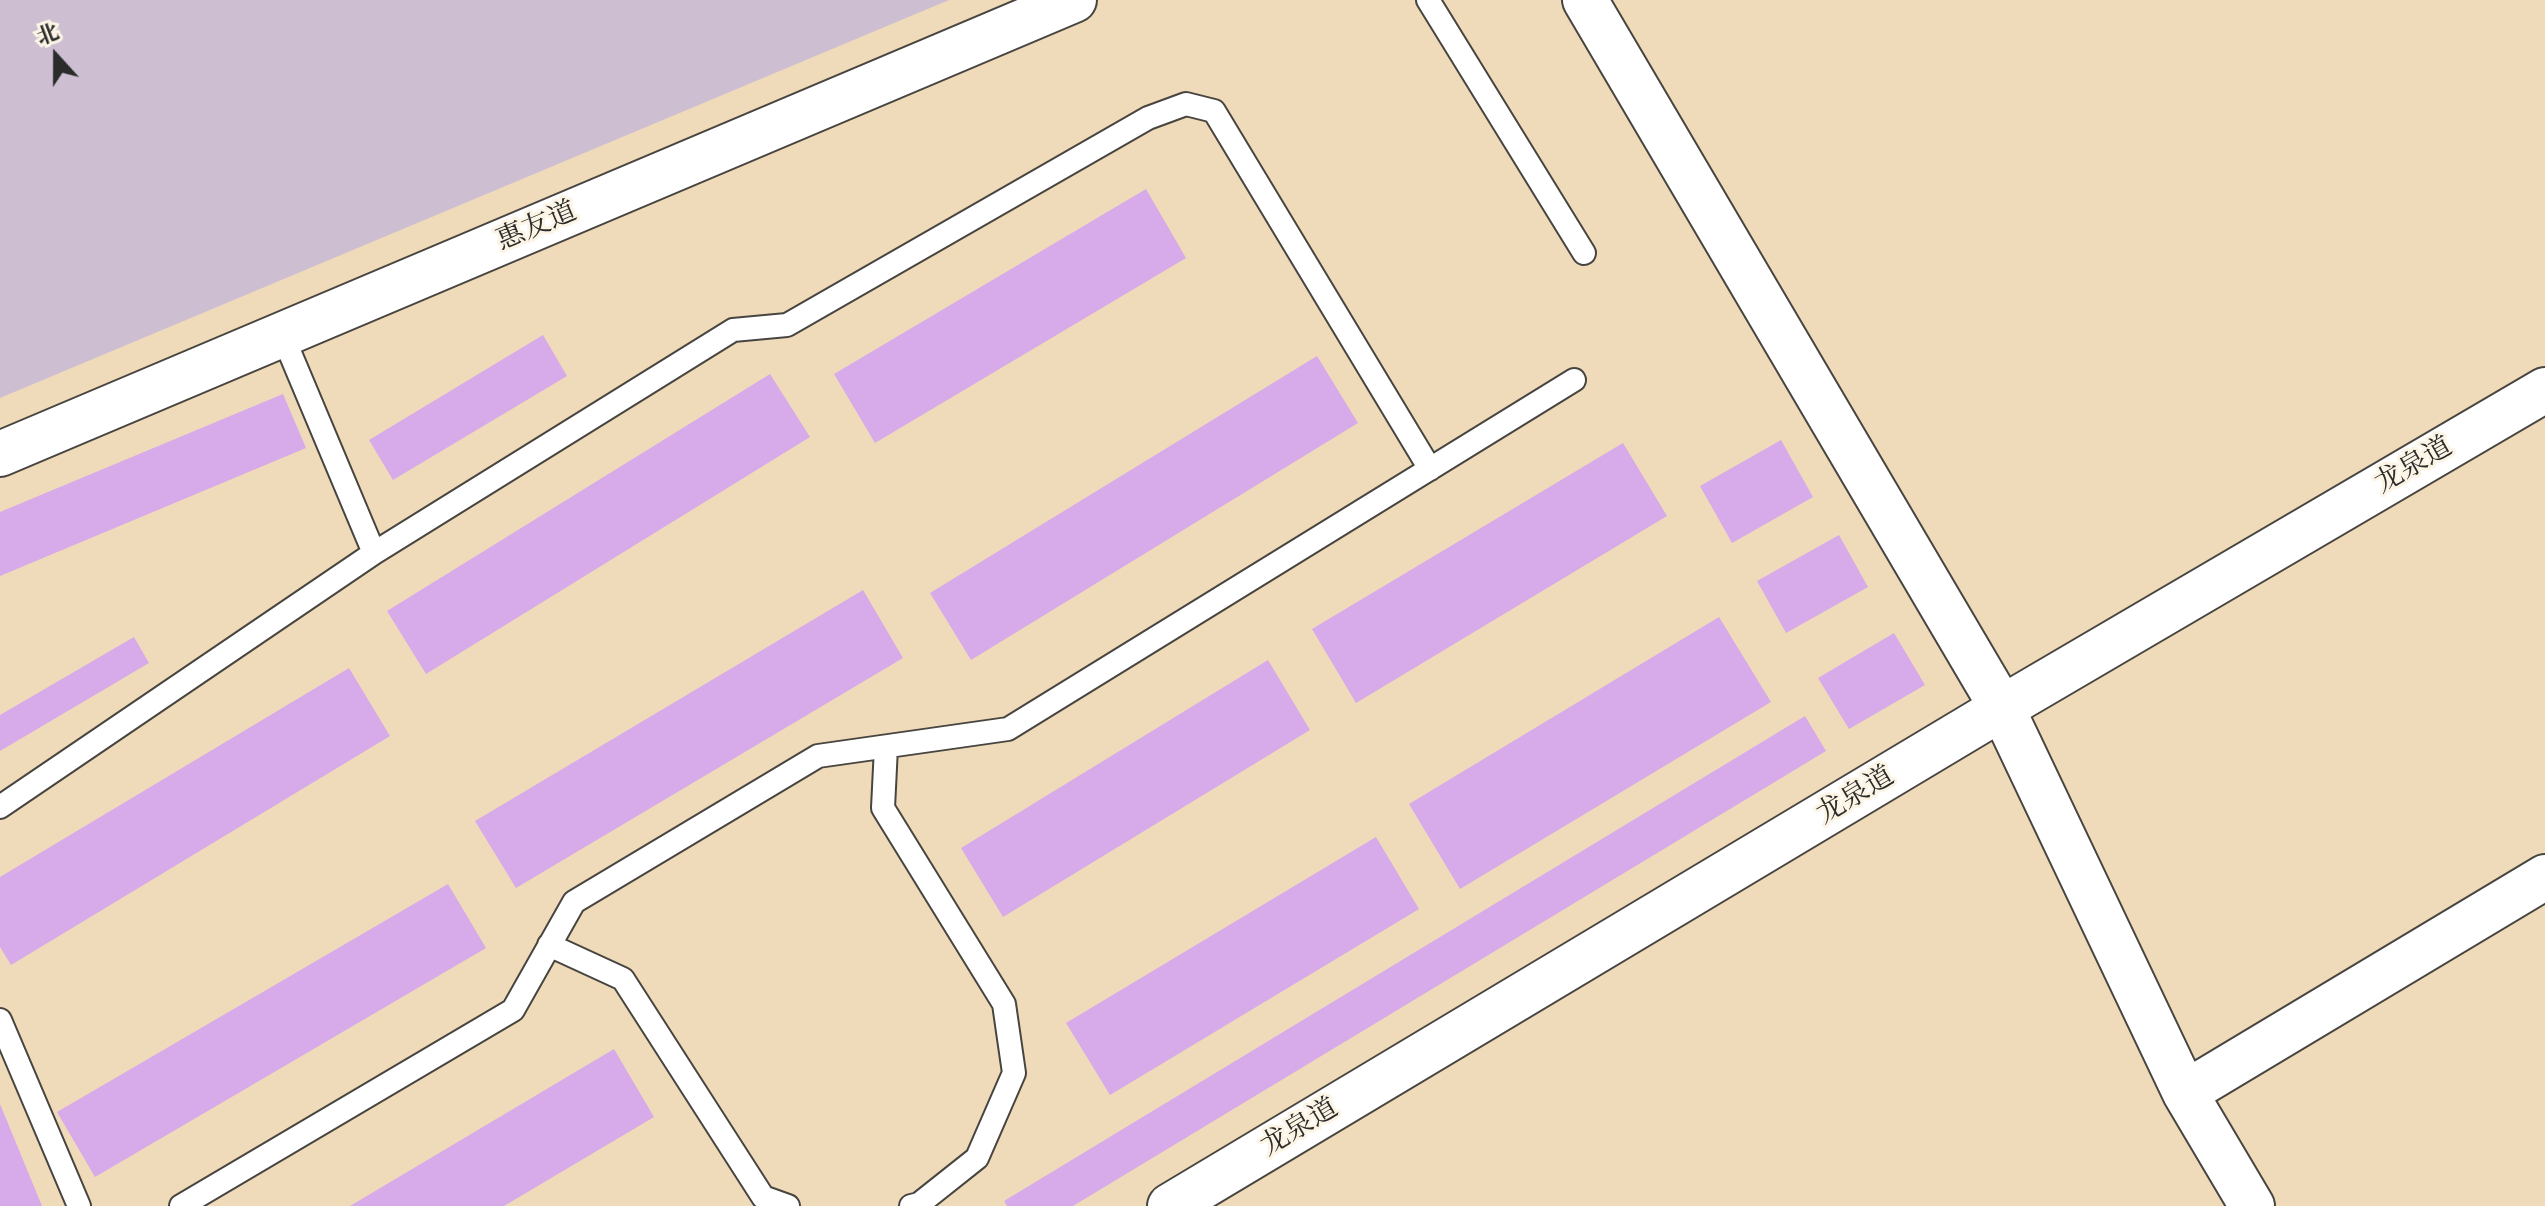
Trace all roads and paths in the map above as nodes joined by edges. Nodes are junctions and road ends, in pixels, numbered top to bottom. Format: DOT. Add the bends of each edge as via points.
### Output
graph roads {
  1 [pos="1074,0"];
  2 [pos="1428,0"];
  3 [pos="1585,0"];
  4 [pos="1584,253"];
  5 [pos="282,334"];
  6 [pos="1574,380"];
  7 [pos="2545,390"];
  8 [pos="0,454"];
  9 [pos="1430,469"];
  10 [pos="374,553"];
  11 [pos="2002,708"];
  12 [pos="886,747"];
  13 [pos="0,807"];
  14 [pos="2545,877"];
  15 [pos="549,945"];
  16 [pos="0,1020"];
  17 [pos="2185,1093"];
  18 [pos="79,1206"];
  19 [pos="181,1206"];
  20 [pos="788,1206"];
  21 [pos="911,1206"];
  22 [pos="1170,1206"];
  23 [pos="2252,1206"];
  1 -- 5 [label="street, 惠友道"];
  2 -- 4 [label="lane"];
  3 -- 11 [label="street"];
  5 -- 8 [label="street, 惠友道"];
  5 -- 10 [label="lane"];
  6 -- 9 [label="lane"];
  7 -- 11 [label="street, 龙泉道"];
  9 -- 10 [label="lane" via="1214,111 1186,104 1148,118 787,325 733,330"];
  9 -- 12 [label="lane" via="1008,729"];
  10 -- 13 [label="lane"];
  11 -- 17 [label="street"];
  11 -- 22 [label="street, 龙泉道"];
  12 -- 15 [label="lane" via="818,756 574,902"];
  12 -- 21 [label="lane" via="883,808 1004,1004 1014,1073 977,1158"];
  14 -- 17 [label="street"];
  15 -- 19 [label="lane" via="513,1010"];
  15 -- 20 [label="lane" via="623,979 763,1197"];
  16 -- 18 [label="lane"];
  17 -- 23 [label="street"];
}
